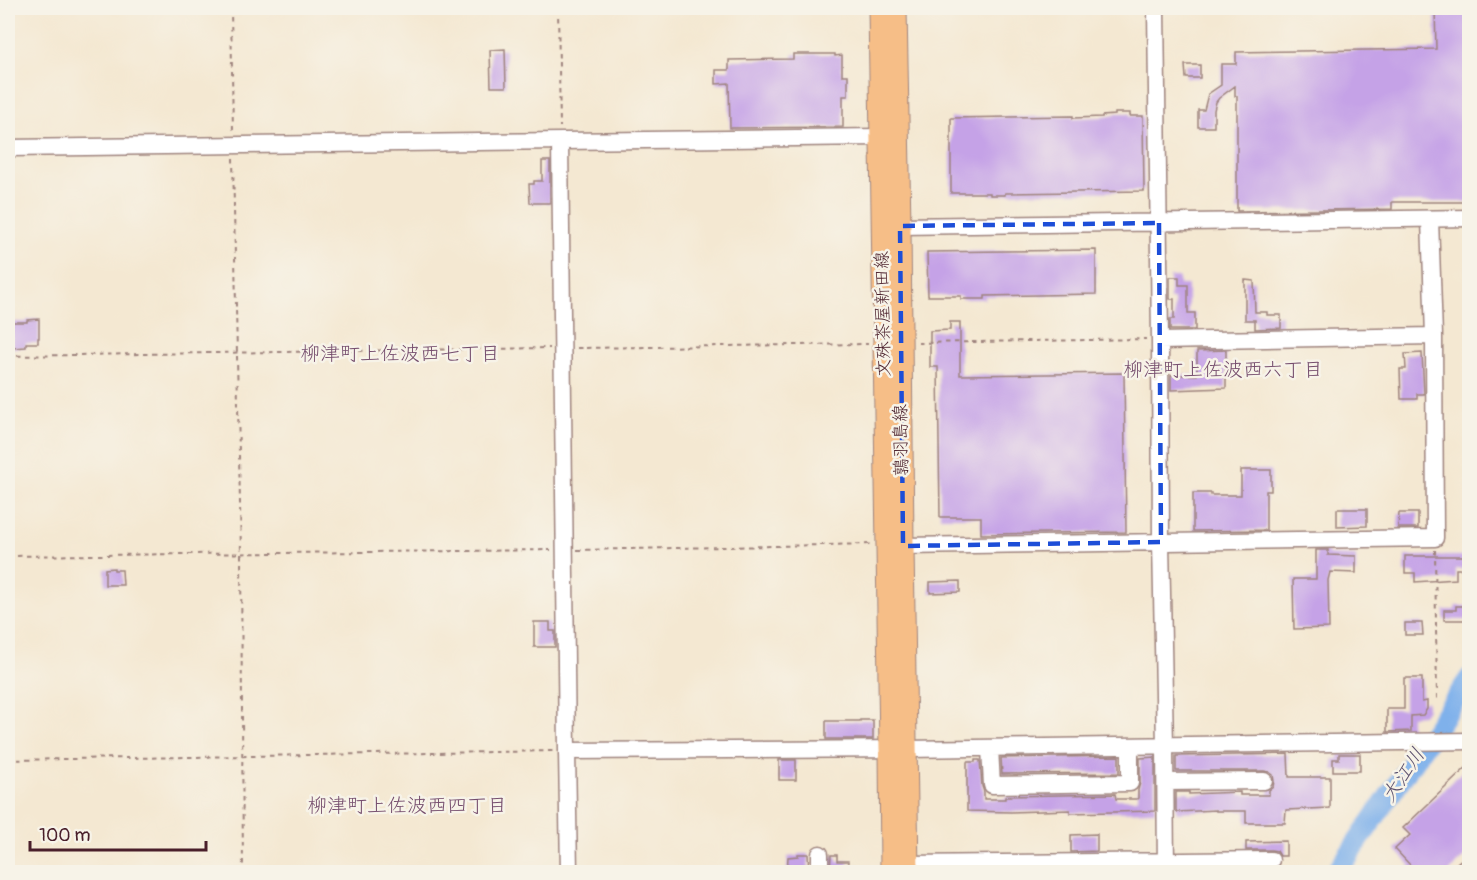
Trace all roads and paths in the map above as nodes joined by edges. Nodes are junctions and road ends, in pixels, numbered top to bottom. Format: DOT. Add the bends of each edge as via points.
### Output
graph roads {
  1 [pos="231,8"];
  2 [pos="558,8"];
  3 [pos="879,8"];
  4 [pos="896,8"];
  5 [pos="1156,8"];
  6 [pos="881,137"];
  7 [pos="560,142"];
  8 [pos="233,146"];
  9 [pos="8,148"];
  10 [pos="1470,218"];
  11 [pos="1430,219"];
  12 [pos="1159,223"];
  13 [pos="900,226"];
  14 [pos="1434,336"];
  15 [pos="1160,341"];
  16 [pos="892,343"];
  17 [pos="562,348"];
  18 [pos="236,352"];
  19 [pos="8,356"];
  20 [pos="1435,537"];
  21 [pos="1161,542"];
  22 [pos="894,545"];
  23 [pos="565,550"];
  24 [pos="241,553"];
  25 [pos="8,556"];
  26 [pos="1437,700"];
  27 [pos="1470,741"];
  28 [pos="1130,746"];
  29 [pos="1166,746"];
  30 [pos="990,748"];
  31 [pos="899,749"];
  32 [pos="567,751"];
  33 [pos="242,757"];
  34 [pos="8,760"];
  35 [pos="1264,781"];
  36 [pos="1166,782"];
  37 [pos="820,854"];
  38 [pos="1271,860"];
  39 [pos="1166,867"];
  40 [pos="1470,869"];
  41 [pos="903,870"];
  42 [pos="243,873"];
  43 [pos="569,873"];
  44 [pos="820,873"];
  45 [pos="1466,873"];
  1 -- 8 [label="path"];
  2 -- 7 [label="path"];
  3 -- 6 [label="main road, 文殊茶屋新田線"];
  4 -- 13 [label="main road, 鶉羽島線"];
  5 -- 12 [label="street"];
  6 -- 7 [label="street"];
  6 -- 16 [label="main road, 文殊茶屋新田線"];
  7 -- 8 [label="street"];
  7 -- 17 [label="street"];
  8 -- 9 [label="street"];
  8 -- 18 [label="path"];
  10 -- 11 [label="street"];
  11 -- 12 [label="street"];
  11 -- 14 [label="street"];
  12 -- 13 [label="street"];
  12 -- 15 [label="street"];
  13 -- 16 [label="main road, 鶉羽島線"];
  14 -- 15 [label="street"];
  14 -- 20 [label="street"];
  15 -- 16 [label="path"];
  15 -- 21 [label="street"];
  16 -- 17 [label="path"];
  16 -- 22 [label="main road, 鶉羽島線"];
  17 -- 18 [label="path"];
  17 -- 23 [label="street"];
  18 -- 19 [label="path"];
  18 -- 24 [label="path"];
  20 -- 21 [label="street"];
  20 -- 26 [label="path"];
  21 -- 22 [label="street"];
  21 -- 29 [label="street"];
  22 -- 23 [label="path"];
  22 -- 31 [label="main road, 鶉羽島線"];
  23 -- 24 [label="path"];
  23 -- 32 [label="street"];
  24 -- 25 [label="path"];
  24 -- 33 [label="path"];
  27 -- 29 [label="street"];
  28 -- 29 [label="street"];
  28 -- 30 [label="street"];
  28 -- 30 [label="street" via="1130,783 992,785"];
  29 -- 36 [label="street"];
  30 -- 31 [label="street"];
  31 -- 32 [label="street"];
  31 -- 41 [label="main road, 鶉羽島線"];
  32 -- 33 [label="path"];
  32 -- 43 [label="street"];
  33 -- 34 [label="path"];
  33 -- 42 [label="path"];
  35 -- 36 [label="street"];
  36 -- 39 [label="street"];
  37 -- 44 [label="street"];
  38 -- 39 [label="street"];
  39 -- 41 [label="street"];
  40 -- 45 [label="main road"];
}
